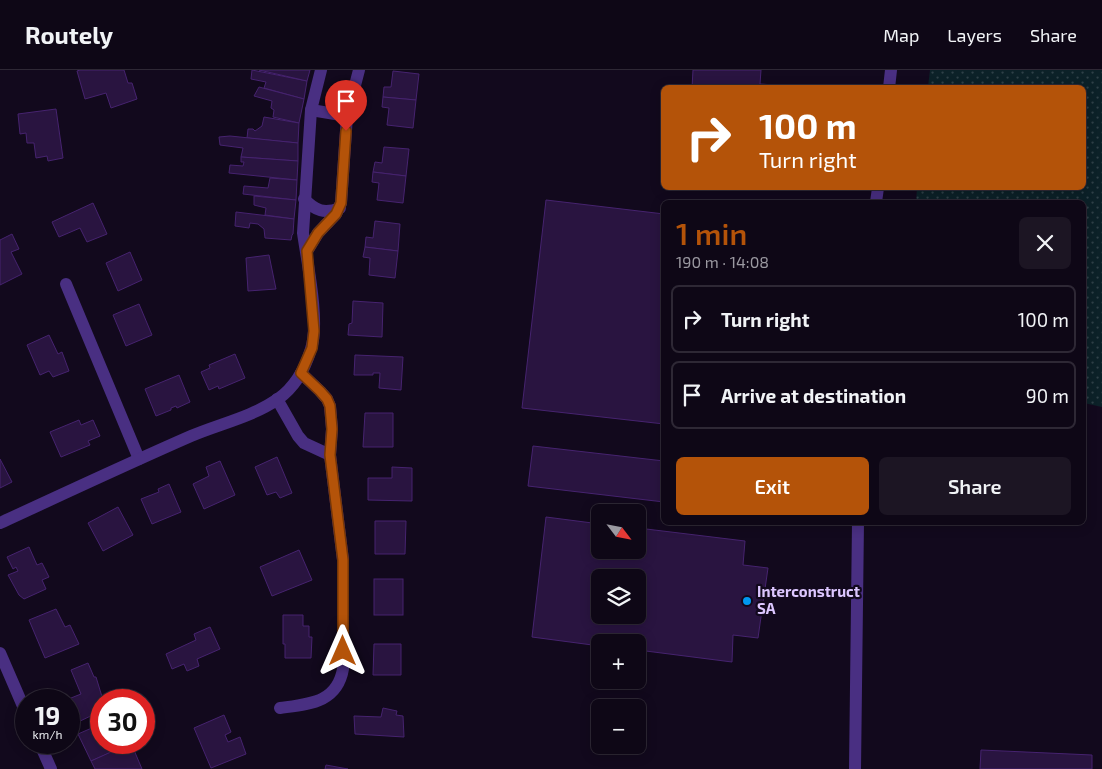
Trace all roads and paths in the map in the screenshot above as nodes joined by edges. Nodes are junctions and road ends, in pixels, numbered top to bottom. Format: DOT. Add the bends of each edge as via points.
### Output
graph roads {
  1 [pos="321,70"];
  2 [pos="359,70"];
  3 [pos="891,70"];
  4 [pos="889,85"];
  5 [pos="311,110"];
  6 [pos="347,116"];
  7 [pos="304,199"];
  8 [pos="340,208"];
  9 [pos="307,251"];
  10 [pos="66,284"];
  11 [pos="301,373"];
  12 [pos="277,399"];
  13 [pos="330,455"];
  14 [pos="139,459"];
  15 [pos="0,522"];
  16 [pos="858,525"];
  17 [pos="0,653"];
  18 [pos="16,689"];
  19 [pos="280,708"];
  20 [pos="44,754"];
  21 [pos="51,769"];
  22 [pos="855,769"];
  1 -- 5 [label="street"];
  2 -- 6 [label="street"];
  3 -- 4 [label="street"];
  5 -- 6 [label="street"];
  5 -- 7 [label="street"];
  6 -- 8 [label="street"];
  7 -- 8 [label="street" via="319,211"];
  7 -- 9 [label="street" via="303,233"];
  8 -- 9 [label="street"];
  9 -- 11 [label="street" via="314,331 312,348"];
  10 -- 14 [label="street"];
  11 -- 12 [label="street" via="291,388"];
  11 -- 13 [label="street" via="330,406"];
  12 -- 13 [label="street" via="304,443"];
  12 -- 14 [label="street" via="261,409"];
  13 -- 19 [label="street" via="343,560 341,680 327,697"];
  14 -- 15 [label="street"];
  16 -- 22 [label="street"];
  17 -- 18 [label="street"];
  20 -- 21 [label="street"];
}
